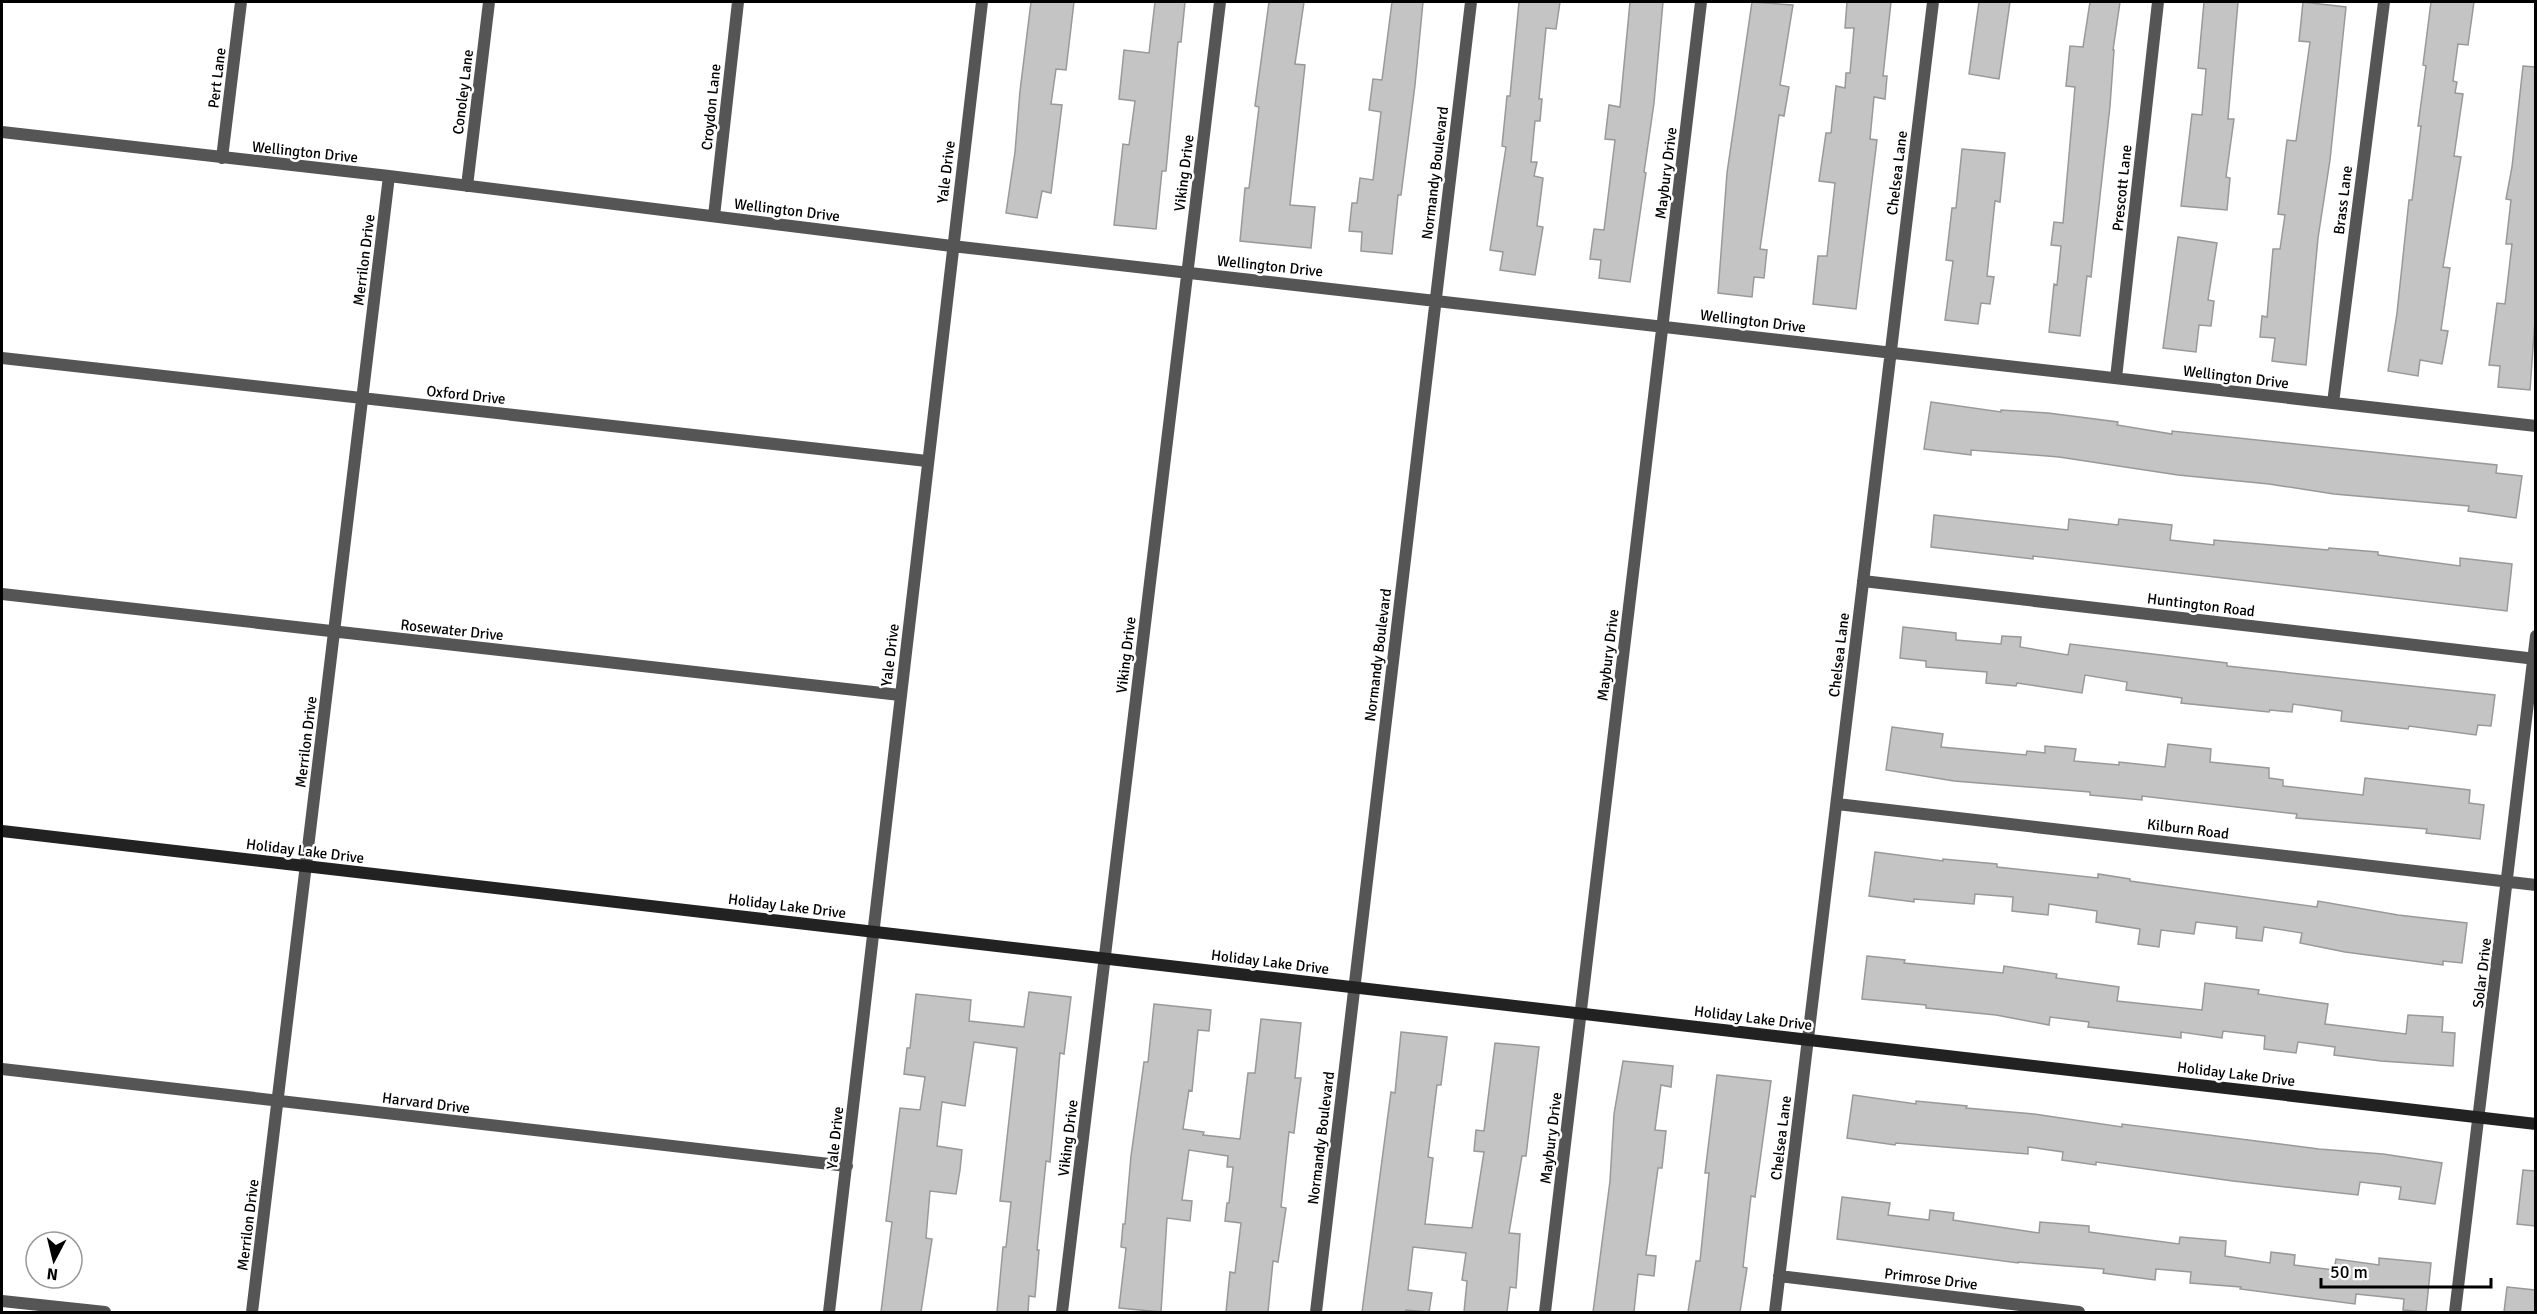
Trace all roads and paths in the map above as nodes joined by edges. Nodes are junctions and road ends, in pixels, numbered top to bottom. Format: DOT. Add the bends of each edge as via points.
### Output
graph roads {
  1 [pos="242,2"];
  2 [pos="489,2"];
  3 [pos="738,2"];
  4 [pos="982,2"];
  5 [pos="1220,2"];
  6 [pos="1471,2"];
  7 [pos="1701,2"];
  8 [pos="1933,2"];
  9 [pos="2158,2"];
  10 [pos="2384,2"];
  11 [pos="2,132"];
  12 [pos="222,158"];
  13 [pos="389,176"];
  14 [pos="467,186"];
  15 [pos="714,216"];
  16 [pos="952,246"];
  17 [pos="1187,272"];
  18 [pos="1435,300"];
  19 [pos="1663,326"];
  20 [pos="1891,352"];
  21 [pos="2,358"];
  22 [pos="2116,378"];
  23 [pos="362,399"];
  24 [pos="2333,403"];
  25 [pos="2535,426"];
  26 [pos="927,461"];
  27 [pos="1863,581"];
  28 [pos="2,594"];
  29 [pos="334,632"];
  30 [pos="2535,636"];
  31 [pos="2534,658"];
  32 [pos="900,695"];
  33 [pos="1837,804"];
  34 [pos="2,831"];
  35 [pos="306,866"];
  36 [pos="2507,881"];
  37 [pos="2535,885"];
  38 [pos="872,931"];
  39 [pos="1105,958"];
  40 [pos="1354,987"];
  41 [pos="1581,1013"];
  42 [pos="1808,1039"];
  43 [pos="2,1069"];
  44 [pos="279,1101"];
  45 [pos="2480,1118"];
  46 [pos="2535,1124"];
  47 [pos="847,1166"];
  48 [pos="1779,1276"];
  49 [pos="2,1301"];
  50 [pos="105,1312"];
  51 [pos="252,1312"];
  52 [pos="830,1312"];
  53 [pos="1062,1312"];
  54 [pos="1316,1312"];
  55 [pos="1545,1312"];
  56 [pos="1775,1312"];
  57 [pos="2079,1312"];
  58 [pos="2455,1312"];
  1 -- 12 [label="street, Pert Lane"];
  2 -- 14 [label="street, Conoley Lane"];
  3 -- 15 [label="street, Croydon Lane"];
  4 -- 16 [label="street, Yale Drive"];
  5 -- 17 [label="street, Viking Drive"];
  6 -- 18 [label="street, Normandy Boulevard"];
  7 -- 19 [label="street, Maybury Drive"];
  8 -- 20 [label="street, Chelsea Lane"];
  9 -- 22 [label="street, Prescott Lane"];
  10 -- 24 [label="street, Brass Lane"];
  11 -- 12 [label="street, Wellington Drive"];
  12 -- 13 [label="street, Wellington Drive"];
  13 -- 14 [label="street, Wellington Drive"];
  13 -- 23 [label="street, Merrilon Drive"];
  14 -- 15 [label="street, Wellington Drive"];
  15 -- 16 [label="street, Wellington Drive"];
  16 -- 17 [label="street, Wellington Drive"];
  16 -- 26 [label="street, Yale Drive"];
  17 -- 18 [label="street, Wellington Drive"];
  17 -- 39 [label="street, Viking Drive"];
  18 -- 19 [label="street, Wellington Drive"];
  18 -- 40 [label="street, Normandy Boulevard"];
  19 -- 20 [label="street, Wellington Drive"];
  19 -- 41 [label="street, Maybury Drive"];
  20 -- 22 [label="street, Wellington Drive"];
  20 -- 27 [label="street, Chelsea Lane"];
  21 -- 23 [label="street, Oxford Drive"];
  22 -- 24 [label="street, Wellington Drive"];
  23 -- 26 [label="street, Oxford Drive"];
  23 -- 29 [label="street, Merrilon Drive"];
  24 -- 25 [label="street, Wellington Drive"];
  26 -- 32 [label="street, Yale Drive"];
  27 -- 31 [label="street, Huntington Road"];
  27 -- 33 [label="street, Chelsea Lane"];
  28 -- 29 [label="street, Rosewater Drive"];
  29 -- 32 [label="street, Rosewater Drive"];
  29 -- 35 [label="street, Merrilon Drive"];
  30 -- 31 [label="street, Solar Drive"];
  31 -- 36 [label="street, Solar Drive"];
  32 -- 38 [label="street, Yale Drive"];
  33 -- 36 [label="street, Kilburn Road"];
  33 -- 42 [label="street, Chelsea Lane"];
  34 -- 35 [label="street, Holiday Lake Drive"];
  35 -- 38 [label="street, Holiday Lake Drive"];
  35 -- 44 [label="street, Merrilon Drive"];
  36 -- 37 [label="street, Kilburn Road"];
  36 -- 45 [label="street, Solar Drive"];
  38 -- 39 [label="street, Holiday Lake Drive"];
  38 -- 47 [label="street, Yale Drive"];
  39 -- 40 [label="street, Holiday Lake Drive"];
  39 -- 53 [label="street, Viking Drive"];
  40 -- 41 [label="street, Holiday Lake Drive"];
  40 -- 54 [label="street, Normandy Boulevard"];
  41 -- 42 [label="street, Holiday Lake Drive"];
  41 -- 55 [label="street, Maybury Drive"];
  42 -- 45 [label="street, Holiday Lake Drive"];
  42 -- 48 [label="street, Chelsea Lane"];
  43 -- 44 [label="street, Harvard Drive"];
  44 -- 47 [label="street, Harvard Drive"];
  44 -- 51 [label="street, Merrilon Drive"];
  45 -- 46 [label="street, Holiday Lake Drive"];
  45 -- 58 [label="street, Solar Drive"];
  47 -- 52 [label="street, Yale Drive"];
  48 -- 56 [label="street, Chelsea Lane"];
  48 -- 57 [label="street, Primrose Drive"];
  49 -- 50 [label="street"];
}
